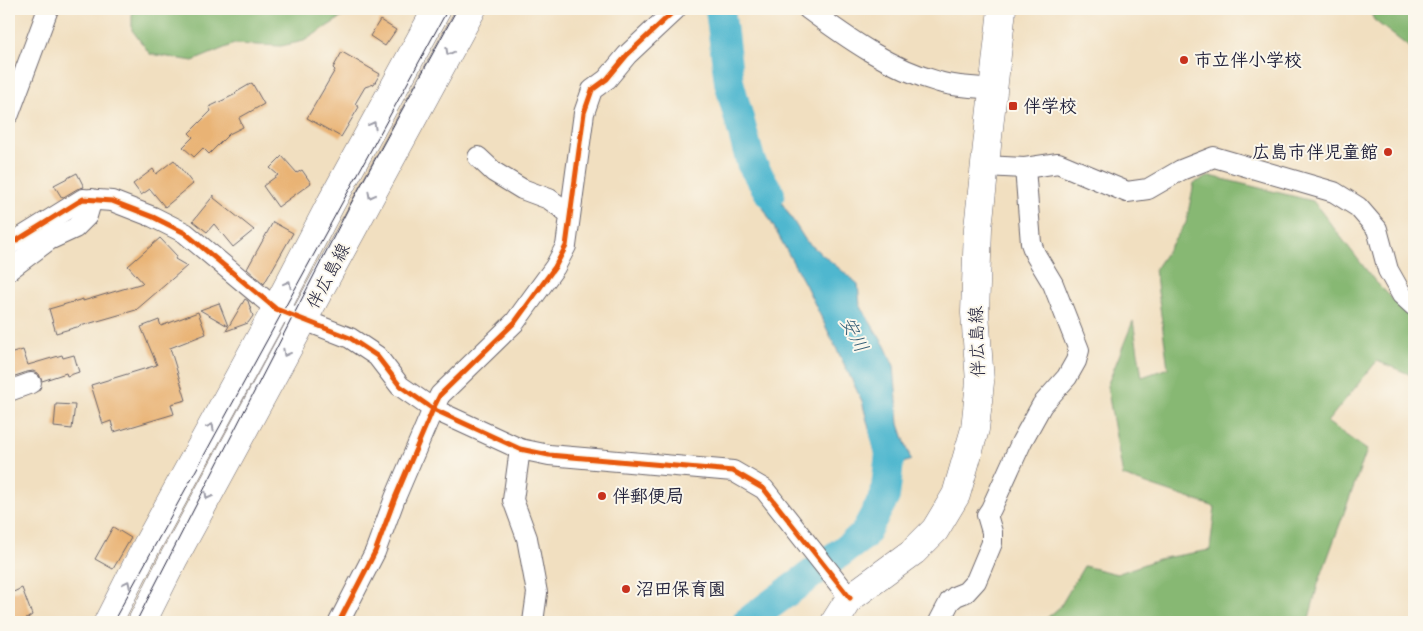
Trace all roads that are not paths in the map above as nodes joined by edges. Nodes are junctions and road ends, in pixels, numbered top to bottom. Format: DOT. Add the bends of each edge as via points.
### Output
graph roads {
  1 [pos="48,9"];
  2 [pos="437,9"];
  3 [pos="472,9"];
  4 [pos="675,9"];
  5 [pos="808,9"];
  6 [pos="1002,9"];
  7 [pos="992,88"];
  8 [pos="9,114"];
  9 [pos="478,157"];
  10 [pos="985,166"];
  11 [pos="1025,168"];
  12 [pos="92,199"];
  13 [pos="570,214"];
  14 [pos="9,245"];
  15 [pos="9,270"];
  16 [pos="1414,306"];
  17 [pos="276,309"];
  18 [pos="304,320"];
  19 [pos="31,383"];
  20 [pos="9,391"];
  21 [pos="433,409"];
  22 [pos="520,449"];
  23 [pos="146,547"];
  24 [pos="174,558"];
  25 [pos="847,592"];
  26 [pos="108,622"];
  27 [pos="142,622"];
  28 [pos="339,622"];
  29 [pos="533,622"];
  30 [pos="835,622"];
  31 [pos="939,622"];
  1 -- 8 [label="street"];
  17 -- 2 [label="main road, 伴広島線, one-way"];
  3 -- 18 [label="main road, 伴広島線, one-way"];
  4 -- 13 [label="street" via="607,79 592,90 584,113"];
  5 -- 7 [label="street" via="848,38 903,68 940,82"];
  6 -- 7 [label="main road, 伴広島線"];
  7 -- 10 [label="main road, 伴広島線"];
  9 -- 13 [label="street" via="494,172 522,189 549,199"];
  10 -- 11 [label="street"];
  10 -- 25 [label="main road, 伴広島線" via="978,228 975,313 980,382 974,429 956,494 935,530 914,551"];
  11 -- 16 [label="street" via="1058,163 1127,192 1148,189 1181,170 1214,157 1334,192 1358,207 1377,230 1388,270 1402,295"];
  11 -- 31 [label="street" via="1031,243 1053,284 1079,350 1067,377 1042,405 1022,440 987,515 992,543 976,581 966,592 950,600"];
  12 -- 14 [label="street" via="82,199"];
  12 -- 15 [label="street" via="86,216 75,228 50,240"];
  12 -- 17 [label="street" via="112,202 185,233"];
  13 -- 21 [label="street" via="566,246 555,267 515,322 440,395"];
  17 -- 18 [label="street"];
  23 -- 17 [label="main road, 伴広島線, one-way"];
  18 -- 21 [label="street" via="350,338 377,356 400,386"];
  18 -- 24 [label="main road, 伴広島線, one-way"];
  19 -- 20 [label="street"];
  21 -- 22 [label="street"];
  21 -- 28 [label="street" via="375,552"];
  22 -- 25 [label="street" via="733,471 764,489"];
  22 -- 29 [label="street" via="513,500 526,538 537,593"];
  23 -- 24 [label="main road"];
  26 -- 23 [label="main road, 伴広島線, one-way"];
  24 -- 27 [label="main road, 伴広島線"];
  25 -- 30 [label="main road, 伴広島線"];
}
